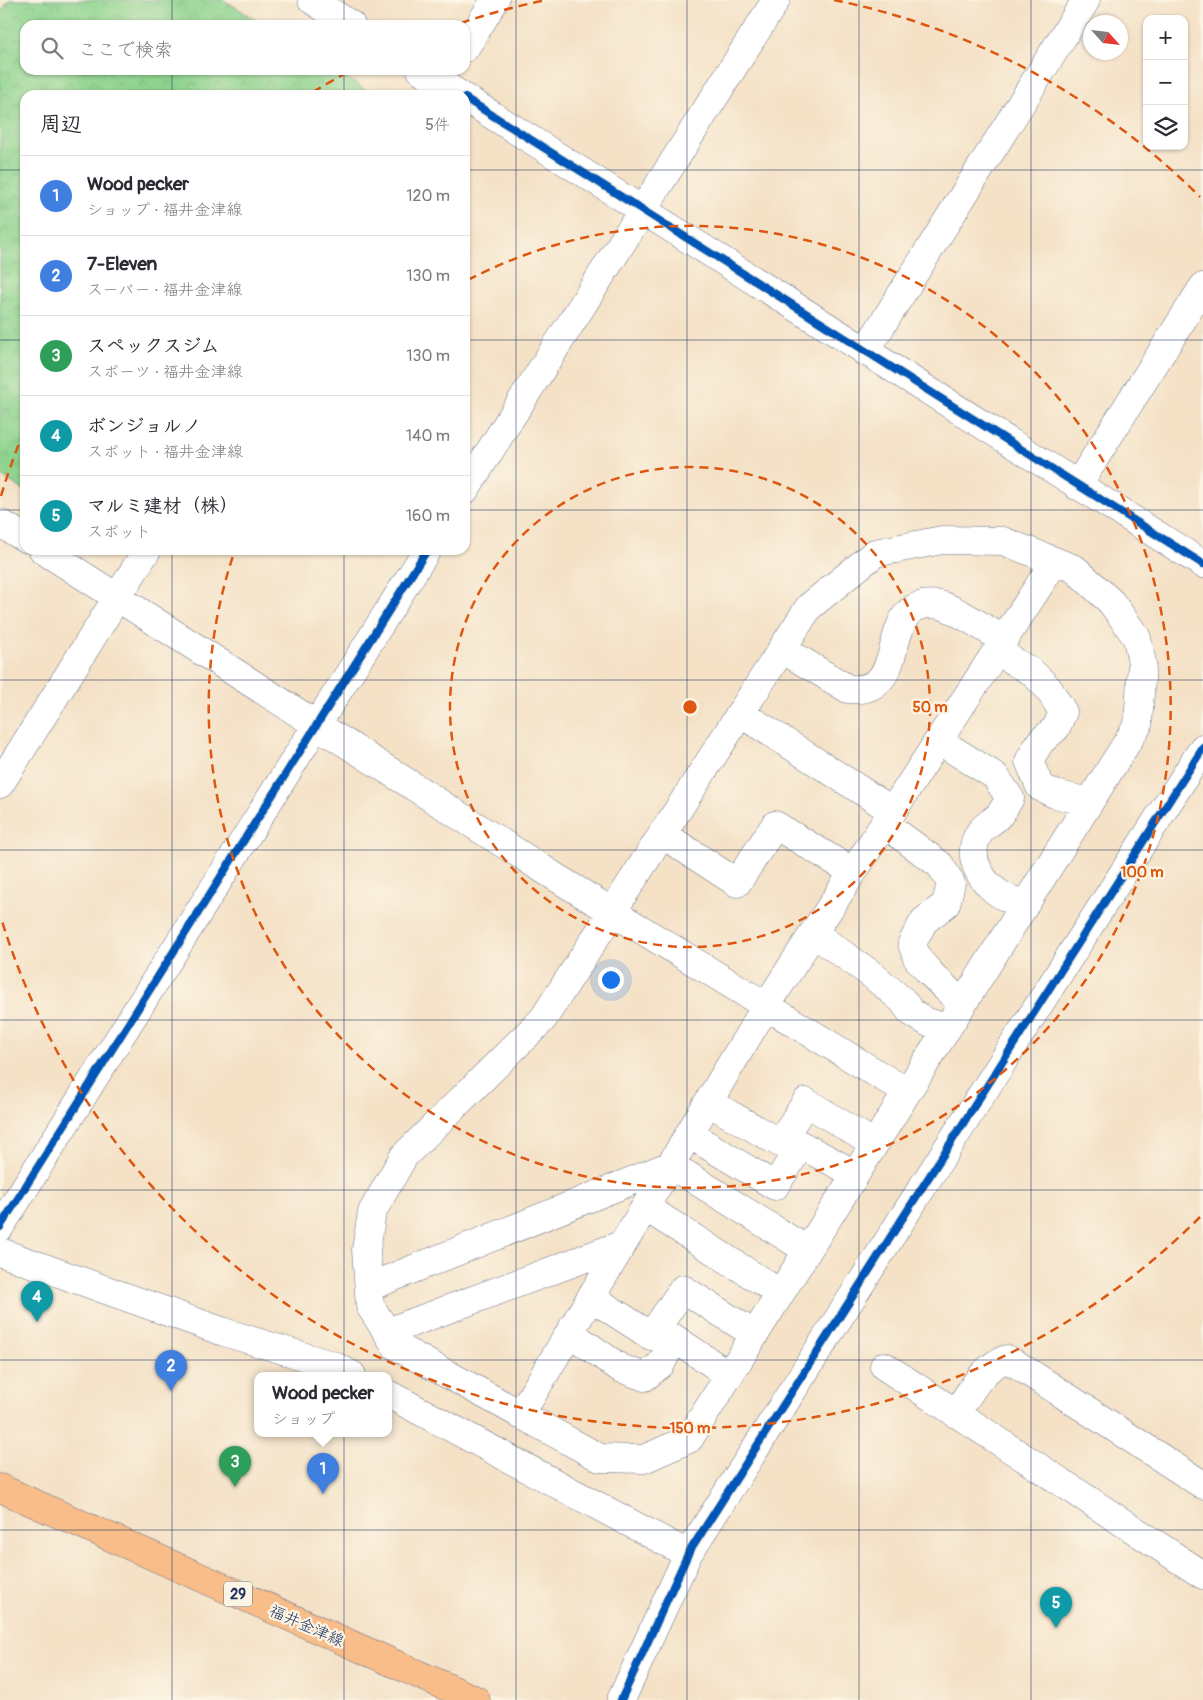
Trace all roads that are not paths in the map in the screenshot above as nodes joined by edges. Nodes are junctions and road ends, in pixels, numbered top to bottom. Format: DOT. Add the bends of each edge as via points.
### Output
graph roads {
  1 [pos="312,0"];
  2 [pos="495,0"];
  3 [pos="776,0"];
  4 [pos="1086,0"];
  5 [pos="343,20"];
  6 [pos="470,40"];
  7 [pos="470,101"];
  8 [pos="642,211"];
  9 [pos="1203,287"];
  10 [pos="866,352"];
  11 [pos="470,482"];
  12 [pos="1078,486"];
  13 [pos="0,523"];
  14 [pos="20,535"];
  15 [pos="51,555"];
  16 [pos="144,555"];
  17 [pos="424,555"];
  18 [pos="1055,561"];
  19 [pos="1203,564"];
  20 [pos="117,597"];
  21 [pos="1000,646"];
  22 [pos="782,649"];
  23 [pos="740,713"];
  24 [pos="317,724"];
  25 [pos="938,741"];
  26 [pos="1203,748"];
  27 [pos="0,784"];
  28 [pos="1089,802"];
  29 [pos="889,817"];
  30 [pos="662,834"];
  31 [pos="853,872"];
  32 [pos="1025,903"];
  33 [pos="612,912"];
  34 [pos="813,934"];
  35 [pos="962,1004"];
  36 [pos="766,1006"];
  37 [pos="947,1028"];
  38 [pos="907,1092"];
  39 [pos="708,1102"];
  40 [pos="689,1134"];
  41 [pos="874,1144"];
  42 [pos="671,1165"];
  43 [pos="855,1174"];
  44 [pos="645,1207"];
  45 [pos="0,1227"];
  46 [pos="623,1244"];
  47 [pos="807,1250"];
  48 [pos="0,1252"];
  49 [pos="368,1287"];
  50 [pos="780,1294"];
  51 [pos="591,1298"];
  52 [pos="387,1332"];
  53 [pos="570,1333"];
  54 [pos="754,1334"];
  55 [pos="884,1366"];
  56 [pos="346,1372"];
  57 [pos="729,1375"];
  58 [pos="392,1396"];
  59 [pos="956,1414"];
  60 [pos="520,1415"];
  61 [pos="1203,1485"];
  62 [pos="0,1488"];
  63 [pos="688,1554"];
  64 [pos="1203,1575"];
  65 [pos="476,1700"];
  66 [pos="621,1700"];
  1 -- 5 [label="street"];
  2 -- 6 [label="street"];
  3 -- 8 [label="street"];
  4 -- 10 [label="street"];
  7 -- 8 [label="street"];
  8 -- 10 [label="street"];
  8 -- 11 [label="street"];
  9 -- 12 [label="street"];
  10 -- 12 [label="street"];
  12 -- 19 [label="street"];
  13 -- 14 [label="street"];
  15 -- 20 [label="street"];
  16 -- 20 [label="street"];
  17 -- 24 [label="street"];
  18 -- 21 [label="street"];
  18 -- 22 [label="street" via="1003,541 942,540 875,553 809,607"];
  18 -- 28 [label="street" via="1075,569 1111,602 1137,638 1142,663 1138,725"];
  20 -- 24 [label="street"];
  20 -- 27 [label="street"];
  21 -- 22 [label="street" via="941,606 921,605 910,612 900,625 890,665 878,682 860,690 848,689"];
  21 -- 25 [label="street"];
  21 -- 28 [label="street" via="1048,688 1064,712 1056,728 1040,742 1029,761 1040,787"];
  22 -- 23 [label="street"];
  23 -- 29 [label="street"];
  23 -- 30 [label="street"];
  24 -- 33 [label="street"];
  24 -- 45 [label="street"];
  25 -- 29 [label="street"];
  25 -- 32 [label="street" via="995,776 1010,798 980,832 973,854 987,884 1006,898"];
  26 -- 63 [label="street"];
  28 -- 32 [label="street"];
  29 -- 31 [label="street"];
  29 -- 35 [label="street" via="940,865 950,883 946,904 924,922 912,943 924,966"];
  30 -- 31 [label="street" via="737,883 775,825"];
  30 -- 33 [label="street"];
  31 -- 34 [label="street"];
  32 -- 35 [label="street"];
  33 -- 36 [label="street"];
  33 -- 49 [label="street" via="543,1019 404,1156 372,1212 366,1250"];
  34 -- 36 [label="street"];
  34 -- 37 [label="street" via="871,974 902,1000 911,1012 927,1022"];
  35 -- 37 [label="street"];
  36 -- 38 [label="street"];
  36 -- 39 [label="street"];
  37 -- 38 [label="street"];
  38 -- 41 [label="street"];
  39 -- 40 [label="street"];
  39 -- 41 [label="street" via="780,1143 806,1102"];
  40 -- 42 [label="street"];
  40 -- 43 [label="street" via="775,1186 801,1145"];
  41 -- 43 [label="street"];
  42 -- 44 [label="street"];
  42 -- 47 [label="street"];
  42 -- 49 [label="street"];
  43 -- 47 [label="street"];
  44 -- 46 [label="street"];
  44 -- 50 [label="street"];
  46 -- 51 [label="street"];
  46 -- 52 [label="street"];
  47 -- 50 [label="street"];
  48 -- 56 [label="street"];
  49 -- 52 [label="street" via="370,1306"];
  50 -- 54 [label="street"];
  51 -- 53 [label="street"];
  51 -- 54 [label="street" via="651,1336 683,1289"];
  52 -- 60 [label="street" via="396,1346"];
  53 -- 57 [label="street" via="620,1368 645,1377 661,1364 674,1338"];
  53 -- 60 [label="street"];
  54 -- 57 [label="street"];
  55 -- 59 [label="street"];
  57 -- 60 [label="street" via="689,1439 644,1459 600,1458"];
  58 -- 63 [label="street"];
  59 -- 61 [label="street" via="982,1375 999,1361 1007,1360"];
  59 -- 64 [label="street"];
  62 -- 65 [label="main road, 福井金津線 / 29"];
  63 -- 66 [label="street"];
}
